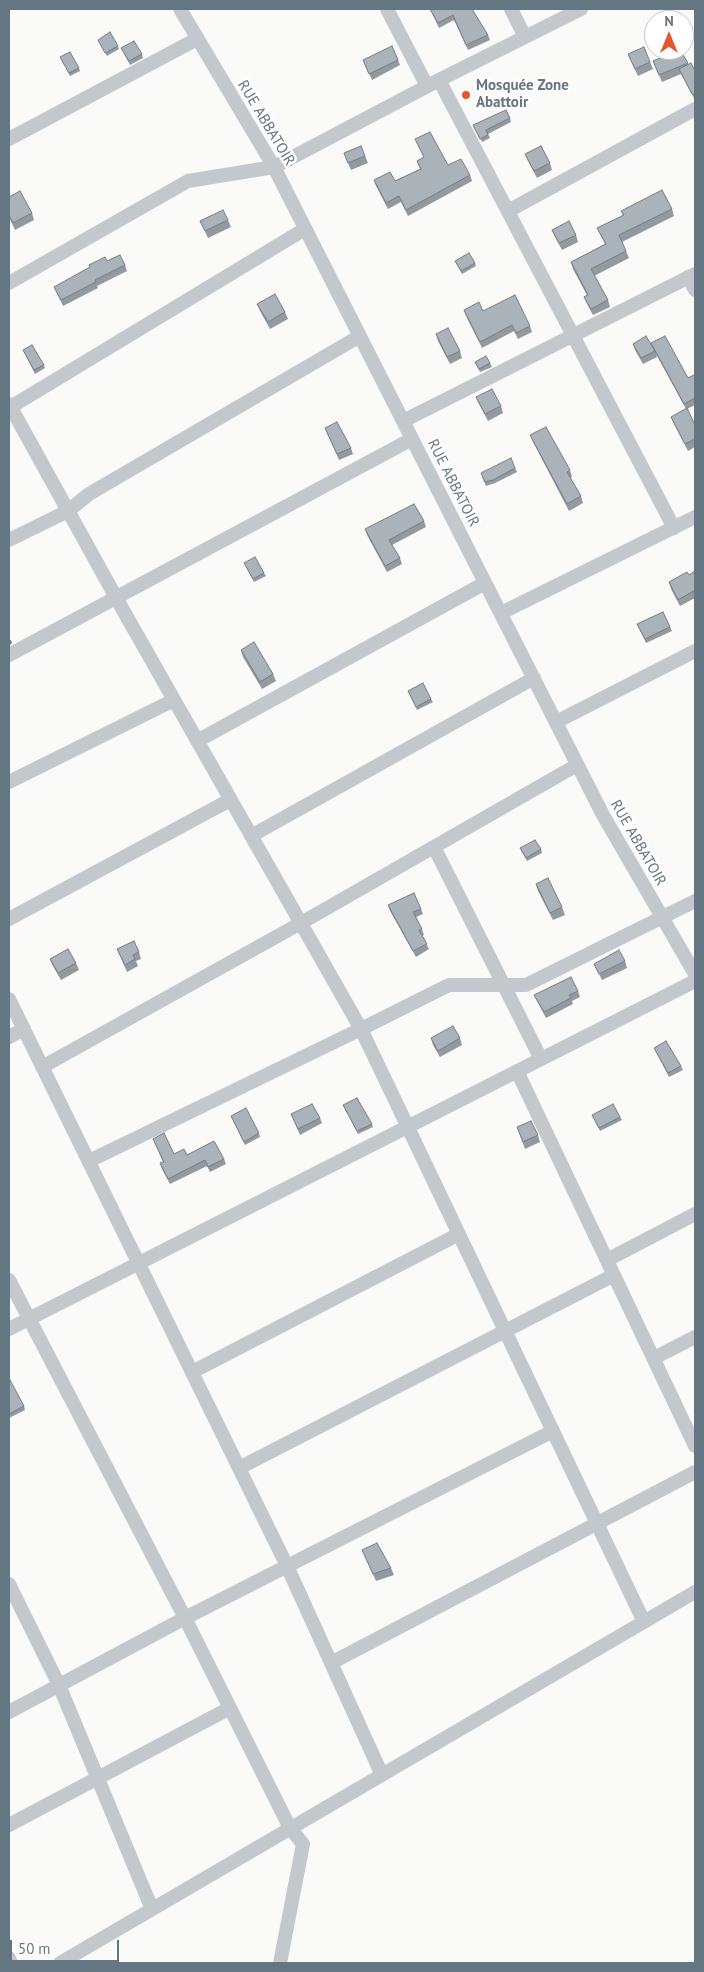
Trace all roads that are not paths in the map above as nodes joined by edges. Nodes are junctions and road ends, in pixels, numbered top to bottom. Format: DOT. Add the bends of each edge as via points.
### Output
graph roads {
  1 [pos="180,9"];
  2 [pos="387,9"];
  3 [pos="511,9"];
  4 [pos="581,9"];
  5 [pos="525,37"];
  6 [pos="197,39"];
  7 [pos="433,83"];
  8 [pos="695,109"];
  9 [pos="9,139"];
  10 [pos="274,167"];
  11 [pos="508,211"];
  12 [pos="305,229"];
  13 [pos="692,275"];
  14 [pos="9,283"];
  15 [pos="695,290"];
  16 [pos="360,336"];
  17 [pos="573,336"];
  18 [pos="9,406"];
  19 [pos="404,422"];
  20 [pos="412,439"];
  21 [pos="68,511"];
  22 [pos="695,517"];
  23 [pos="674,528"];
  24 [pos="9,540"];
  25 [pos="485,583"];
  26 [pos="116,598"];
  27 [pos="501,613"];
  28 [pos="695,650"];
  29 [pos="9,655"];
  30 [pos="534,678"];
  31 [pos="174,700"];
  32 [pos="556,722"];
  33 [pos="197,741"];
  34 [pos="577,765"];
  35 [pos="9,782"];
  36 [pos="230,800"];
  37 [pos="251,836"];
  38 [pos="434,847"];
  39 [pos="695,901"];
  40 [pos="663,918"];
  41 [pos="9,919"];
  42 [pos="301,923"];
  43 [pos="695,974"];
  44 [pos="695,981"];
  45 [pos="503,985"];
  46 [pos="9,999"];
  47 [pos="24,1029"];
  48 [pos="361,1030"];
  49 [pos="9,1037"];
  50 [pos="541,1059"];
  51 [pos="42,1067"];
  52 [pos="517,1071"];
  53 [pos="408,1126"];
  54 [pos="89,1161"];
  55 [pos="695,1214"];
  56 [pos="459,1234"];
  57 [pos="606,1260"];
  58 [pos="139,1263"];
  59 [pos="614,1275"];
  60 [pos="9,1280"];
  61 [pos="29,1318"];
  62 [pos="9,1329"];
  63 [pos="506,1331"];
  64 [pos="695,1337"];
  65 [pos="654,1358"];
  66 [pos="192,1372"];
  67 [pos="553,1432"];
  68 [pos="695,1446"];
  69 [pos="239,1468"];
  70 [pos="695,1472"];
  71 [pos="598,1523"];
  72 [pos="288,1566"];
  73 [pos="9,1584"];
  74 [pos="695,1592"];
  75 [pos="185,1618"];
  76 [pos="644,1622"];
  77 [pos="331,1663"];
  78 [pos="60,1685"];
  79 [pos="230,1708"];
  80 [pos="9,1712"];
  81 [pos="382,1775"];
  82 [pos="99,1778"];
  83 [pos="9,1825"];
  84 [pos="290,1828"];
  85 [pos="152,1909"];
  86 [pos="9,1958"];
  87 [pos="11,1963"];
  88 [pos="60,1963"];
  89 [pos="280,1963"];
  1 -- 6 [label="street, RUE ABBATOIR"];
  2 -- 7 [label="street"];
  3 -- 5 [label="street"];
  4 -- 5 [label="street"];
  5 -- 7 [label="street"];
  6 -- 9 [label="street"];
  6 -- 10 [label="street, RUE ABBATOIR"];
  7 -- 10 [label="street"];
  7 -- 11 [label="street"];
  8 -- 11 [label="street"];
  10 -- 12 [label="street, RUE ABBATOIR"];
  10 -- 14 [label="street" via="188,181"];
  11 -- 17 [label="street"];
  12 -- 16 [label="street, RUE ABBATOIR"];
  12 -- 18 [label="street"];
  13 -- 15 [label="street"];
  13 -- 17 [label="street"];
  16 -- 19 [label="street, RUE ABBATOIR"];
  16 -- 21 [label="street" via="89,494"];
  17 -- 19 [label="street"];
  17 -- 23 [label="street"];
  18 -- 21 [label="street"];
  19 -- 20 [label="street, RUE ABBATOIR"];
  20 -- 25 [label="street, RUE ABBATOIR"];
  20 -- 26 [label="street"];
  21 -- 24 [label="street"];
  21 -- 26 [label="street"];
  22 -- 23 [label="street"];
  23 -- 27 [label="street"];
  25 -- 27 [label="street, RUE ABBATOIR"];
  25 -- 33 [label="street"];
  26 -- 29 [label="street"];
  26 -- 31 [label="street"];
  27 -- 30 [label="street, RUE ABBATOIR"];
  28 -- 32 [label="street"];
  30 -- 32 [label="street, RUE ABBATOIR"];
  30 -- 37 [label="street"];
  31 -- 33 [label="street"];
  31 -- 35 [label="street"];
  32 -- 34 [label="street, RUE ABBATOIR"];
  33 -- 36 [label="street"];
  34 -- 38 [label="street"];
  34 -- 40 [label="street, RUE ABBATOIR"];
  36 -- 37 [label="street"];
  36 -- 41 [label="street"];
  37 -- 42 [label="street"];
  38 -- 42 [label="street"];
  38 -- 45 [label="street"];
  39 -- 40 [label="street"];
  40 -- 43 [label="street, RUE ABBATOIR"];
  40 -- 45 [label="street" via="526,985"];
  42 -- 48 [label="street"];
  42 -- 51 [label="street"];
  44 -- 50 [label="street"];
  45 -- 48 [label="street" via="449,985"];
  45 -- 50 [label="street"];
  46 -- 47 [label="street"];
  47 -- 49 [label="street"];
  47 -- 51 [label="street"];
  48 -- 53 [label="street"];
  48 -- 54 [label="street"];
  50 -- 52 [label="street"];
  51 -- 54 [label="street"];
  52 -- 53 [label="street"];
  52 -- 57 [label="street"];
  53 -- 56 [label="street"];
  53 -- 58 [label="street"];
  54 -- 58 [label="street"];
  55 -- 57 [label="street"];
  56 -- 63 [label="street"];
  56 -- 66 [label="street"];
  57 -- 59 [label="street"];
  58 -- 61 [label="street"];
  58 -- 66 [label="street"];
  59 -- 63 [label="street"];
  59 -- 65 [label="street"];
  60 -- 61 [label="street"];
  61 -- 62 [label="street"];
  61 -- 75 [label="street"];
  63 -- 67 [label="street"];
  63 -- 69 [label="street"];
  64 -- 65 [label="street"];
  65 -- 68 [label="street"];
  66 -- 69 [label="street"];
  67 -- 71 [label="street"];
  67 -- 72 [label="street"];
  69 -- 72 [label="street"];
  70 -- 71 [label="street"];
  71 -- 76 [label="street"];
  71 -- 77 [label="street"];
  72 -- 75 [label="street"];
  72 -- 77 [label="street"];
  73 -- 78 [label="street"];
  74 -- 76 [label="street"];
  75 -- 78 [label="street"];
  75 -- 79 [label="street"];
  76 -- 81 [label="street"];
  77 -- 81 [label="street"];
  78 -- 80 [label="street"];
  78 -- 82 [label="street"];
  79 -- 82 [label="street"];
  79 -- 84 [label="street"];
  81 -- 84 [label="street"];
  82 -- 83 [label="street"];
  82 -- 85 [label="street"];
  84 -- 85 [label="street"];
  84 -- 89 [label="street" via="303,1844"];
  85 -- 88 [label="street"];
  86 -- 87 [label="street"];
}
